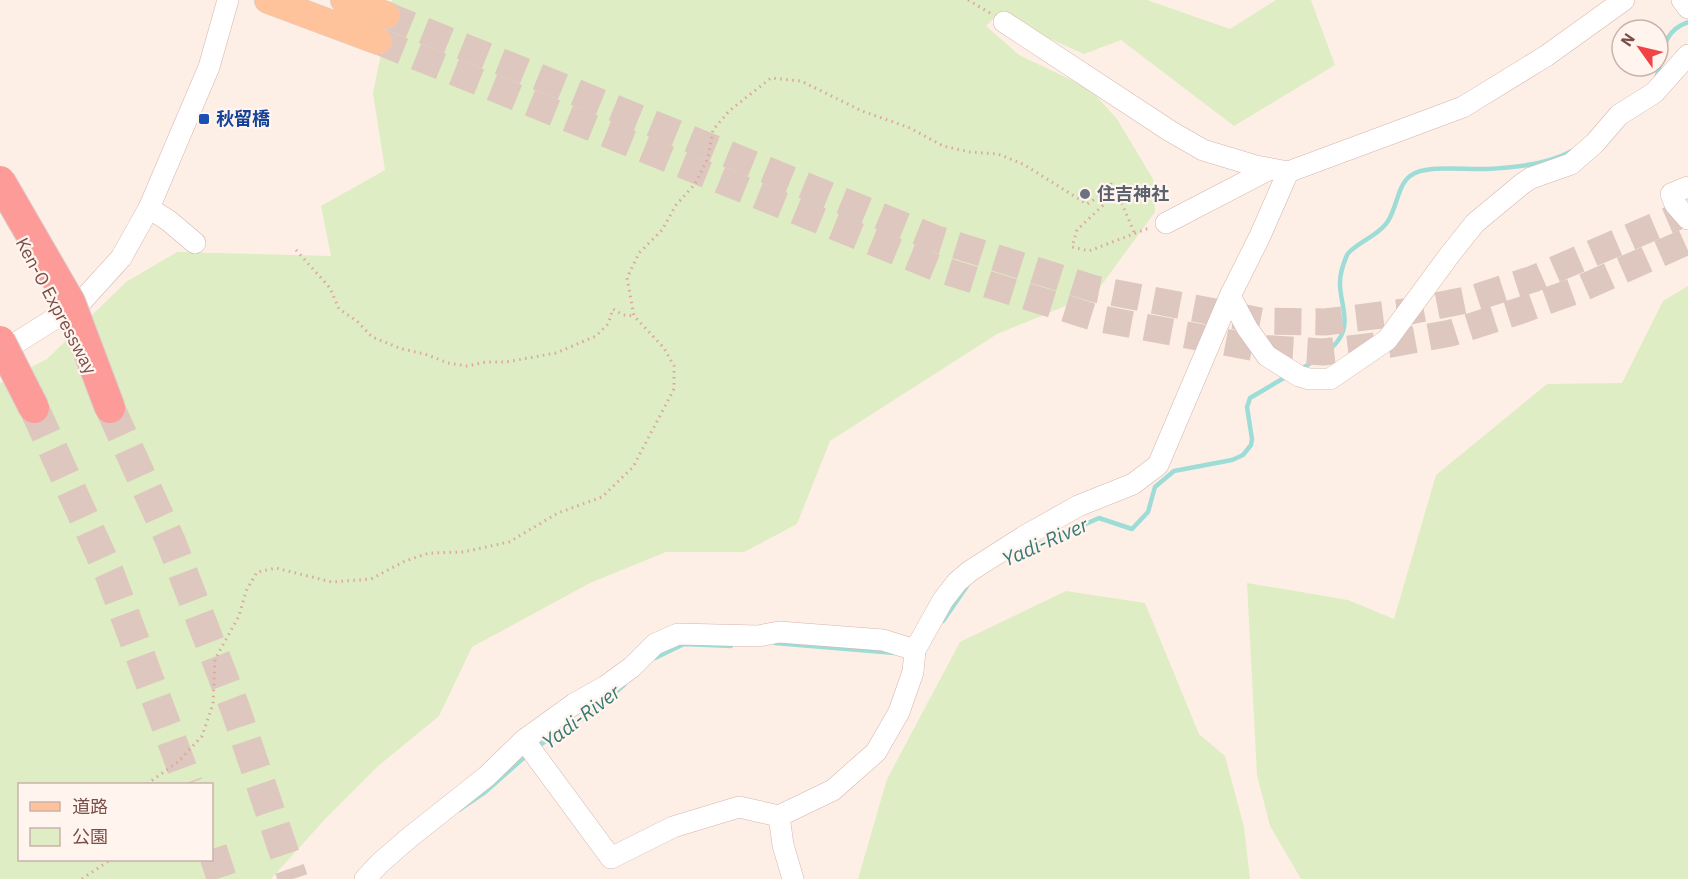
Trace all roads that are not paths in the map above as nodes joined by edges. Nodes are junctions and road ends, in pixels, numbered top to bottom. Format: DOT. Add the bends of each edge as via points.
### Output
graph roads {
  1 [pos="228,0"];
  2 [pos="268,0"];
  3 [pos="344,0"];
  4 [pos="1624,0"];
  5 [pos="1682,0"];
  6 [pos="1688,9"];
  7 [pos="386,15"];
  8 [pos="1004,22"];
  9 [pos="378,41"];
  10 [pos="1688,55"];
  11 [pos="1279,170"];
  12 [pos="0,181"];
  13 [pos="1688,187"];
  14 [pos="0,205"];
  15 [pos="149,208"];
  16 [pos="1688,219"];
  17 [pos="1166,223"];
  18 [pos="195,243"];
  19 [pos="1230,296"];
  20 [pos="0,341"];
  21 [pos="0,353"];
  22 [pos="34,408"];
  23 [pos="915,650"];
  24 [pos="524,740"];
  25 [pos="779,816"];
  26 [pos="365,879"];
  27 [pos="793,879"];
  1 -- 15 [label="street" via="209,67"];
  2 -- 9 [label="main road"];
  3 -- 7 [label="main road"];
  4 -- 11 [label="street" via="1546,56 1462,107"];
  5 -- 6 [label="street"];
  8 -- 11 [label="street" via="1203,150"];
  10 -- 19 [label="street" via="1654,93 1619,115 1571,164 1531,178 1475,223 1388,340 1330,379 1309,379 1291,372 1262,351"];
  11 -- 17 [label="street"];
  11 -- 19 [label="street" via="1260,236"];
  12 -- 14 [label="highway, Ken-O Expressway, bridge" via="70,302 110,408"];
  13 -- 16 [label="street" via="1671,194"];
  15 -- 18 [label="street"];
  15 -- 21 [label="street" via="121,258 81,302"];
  19 -- 23 [label="street" via="1158,465 1133,484 1078,506 970,571 943,600"];
  20 -- 22 [label="highway, bridge"];
  23 -- 24 [label="street" via="883,640 779,632 758,636 678,634 655,644 632,668"];
  23 -- 25 [label="street" via="913,672 899,712 876,752 833,790"];
  24 -- 25 [label="street" via="611,858 672,827 739,807"];
  24 -- 26 [label="street"];
  25 -- 27 [label="street"];
}
